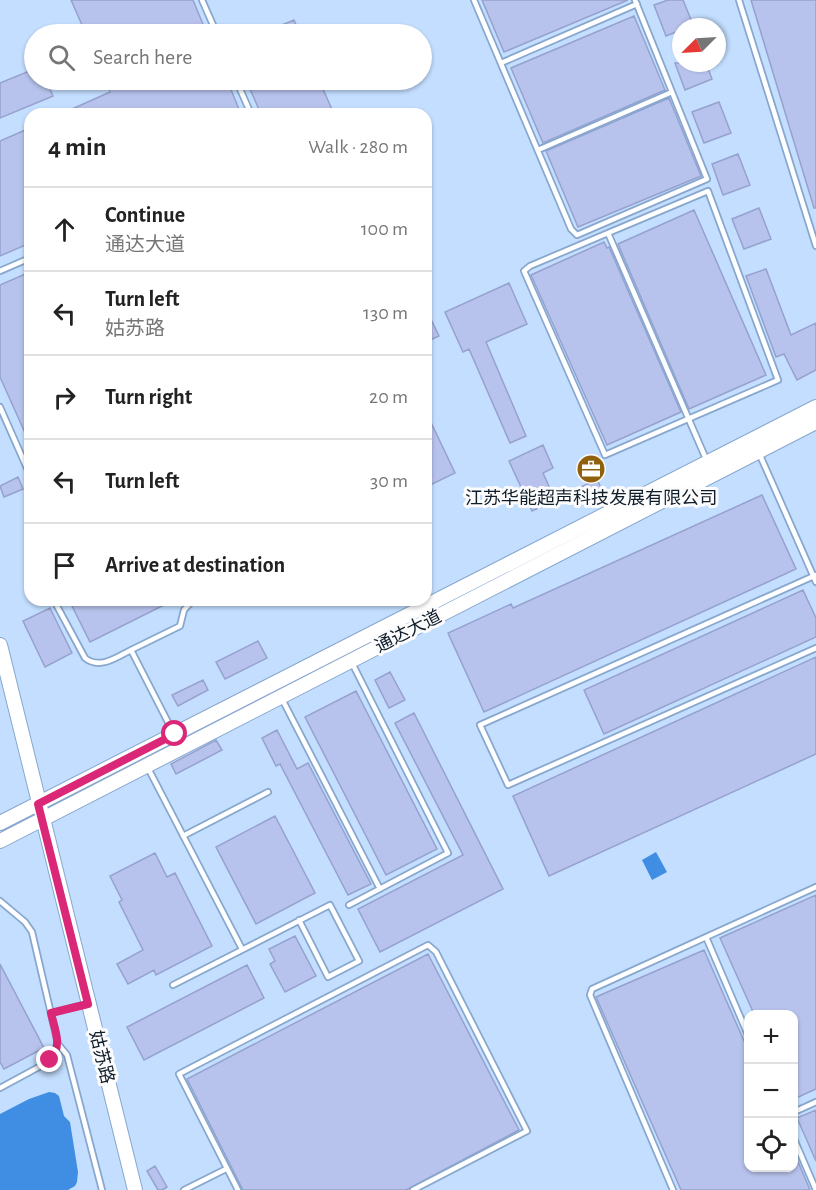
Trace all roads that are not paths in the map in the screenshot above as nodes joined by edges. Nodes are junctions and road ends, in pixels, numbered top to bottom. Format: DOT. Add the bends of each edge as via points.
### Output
graph roads {
  1 [pos="202,0"];
  2 [pos="474,0"];
  3 [pos="739,0"];
  4 [pos="636,2"];
  5 [pos="213,24"];
  6 [pos="501,63"];
  7 [pos="240,90"];
  8 [pos="672,92"];
  9 [pos="248,108"];
  10 [pos="538,150"];
  11 [pos="608,233"];
  12 [pos="816,246"];
  13 [pos="24,261"];
  14 [pos="0,271"];
  15 [pos="816,406"];
  16 [pos="0,407"];
  17 [pos="689,419"];
  18 [pos="816,422"];
  19 [pos="755,445"];
  20 [pos="24,461"];
  21 [pos="708,462"];
  22 [pos="815,578"];
  23 [pos="432,596"];
  24 [pos="57,606"];
  25 [pos="188,606"];
  26 [pos="415,606"];
  27 [pos="432,606"];
  28 [pos="437,617"];
  29 [pos="0,645"];
  30 [pos="344,648"];
  31 [pos="816,648"];
  32 [pos="131,650"];
  33 [pos="350,661"];
  34 [pos="274,683"];
  35 [pos="281,697"];
  36 [pos="174,734"];
  37 [pos="181,748"];
  38 [pos="139,752"];
  39 [pos="146,765"];
  40 [pos="268,792"];
  41 [pos="38,804"];
  42 [pos="42,819"];
  43 [pos="0,823"];
  44 [pos="183,836"];
  45 [pos="0,841"];
  46 [pos="816,887"];
  47 [pos="380,889"];
  48 [pos="0,901"];
  49 [pos="349,905"];
  50 [pos="298,920"];
  51 [pos="706,937"];
  52 [pos="242,949"];
  53 [pos="173,985"];
  54 [pos="88,1004"];
  55 [pos="51,1013"];
  56 [pos="744,1026"];
  57 [pos="58,1044"];
  58 [pos="1,1086"];
  59 [pos="816,1102"];
  60 [pos="798,1110"];
  61 [pos="798,1148"];
  62 [pos="226,1169"];
  63 [pos="102,1190"];
  64 [pos="135,1190"];
  65 [pos="184,1190"];
  66 [pos="238,1190"];
  67 [pos="413,1190"];
  68 [pos="673,1190"];
  69 [pos="816,1190"];
  1 -- 5 [label="lane"];
  2 -- 6 [label="lane"];
  3 -- 12 [label="lane"];
  4 -- 6 [label="lane"];
  4 -- 8 [label="lane"];
  6 -- 10 [label="lane"];
  7 -- 9 [label="lane"];
  8 -- 10 [label="lane"];
  8 -- 10 [label="lane" via="707,179 577,235"];
  11 -- 17 [label="lane"];
  11 -- 17 [label="lane" via="530,266 524,274 604,455"];
  11 -- 17 [label="lane" via="708,190 778,380"];
  13 -- 14 [label="lane"];
  15 -- 19 [label="main road, 通达大道"];
  16 -- 20 [label="lane"];
  17 -- 21 [label="lane"];
  18 -- 19 [label="main road, 通达大道"];
  19 -- 21 [label="main road, 通达大道"];
  19 -- 22 [label="lane"];
  19 -- 28 [label="main road, 通达大道"];
  21 -- 23 [label="main road, 通达大道"];
  22 -- 31 [label="lane" via="480,725 507,785"];
  24 -- 32 [label="lane" via="90,662 104,663"];
  25 -- 32 [label="lane" via="180,626"];
  26 -- 30 [label="main road, 通达大道"];
  27 -- 28 [label="lane"];
  28 -- 33 [label="main road, 通达大道"];
  29 -- 41 [label="main road, 姑苏路"];
  30 -- 33 [label="lane"];
  30 -- 34 [label="main road, 通达大道"];
  32 -- 36 [label="lane"];
  33 -- 35 [label="main road, 通达大道"];
  33 -- 47 [label="lane" via="448,853"];
  34 -- 35 [label="lane"];
  34 -- 36 [label="main road, 通达大道"];
  35 -- 37 [label="main road, 通达大道"];
  35 -- 47 [label="lane"];
  36 -- 37 [label="lane"];
  36 -- 38 [label="main road, 通达大道"];
  37 -- 39 [label="main road, 通达大道"];
  38 -- 39 [label="lane"];
  38 -- 41 [label="main road, 通达大道"];
  39 -- 42 [label="main road, 通达大道"];
  39 -- 44 [label="lane"];
  40 -- 44 [label="lane"];
  41 -- 42 [label="main road, 姑苏路"];
  41 -- 43 [label="main road, 通达大道"];
  42 -- 45 [label="main road, 通达大道"];
  42 -- 54 [label="main road, 姑苏路"];
  44 -- 52 [label="lane"];
  46 -- 51 [label="lane"];
  47 -- 49 [label="lane"];
  48 -- 55 [label="lane" via="26,922 32,932"];
  50 -- 50 [label="lane" via="330,904 359,961 328,977"];
  50 -- 52 [label="lane"];
  51 -- 56 [label="lane"];
  51 -- 68 [label="lane" via="592,989 590,995"];
  52 -- 53 [label="lane"];
  54 -- 55 [label="lane"];
  54 -- 64 [label="main road, 姑苏路"];
  55 -- 57 [label="lane"];
  57 -- 58 [label="lane" via="50,1060"];
  57 -- 63 [label="lane" via="68,1055"];
  59 -- 60 [label="lane"];
  61 -- 69 [label="lane"];
  62 -- 65 [label="lane"];
  62 -- 66 [label="lane"];
  62 -- 67 [label="lane" via="179,1074 428,945 436,952 527,1131"];
}
